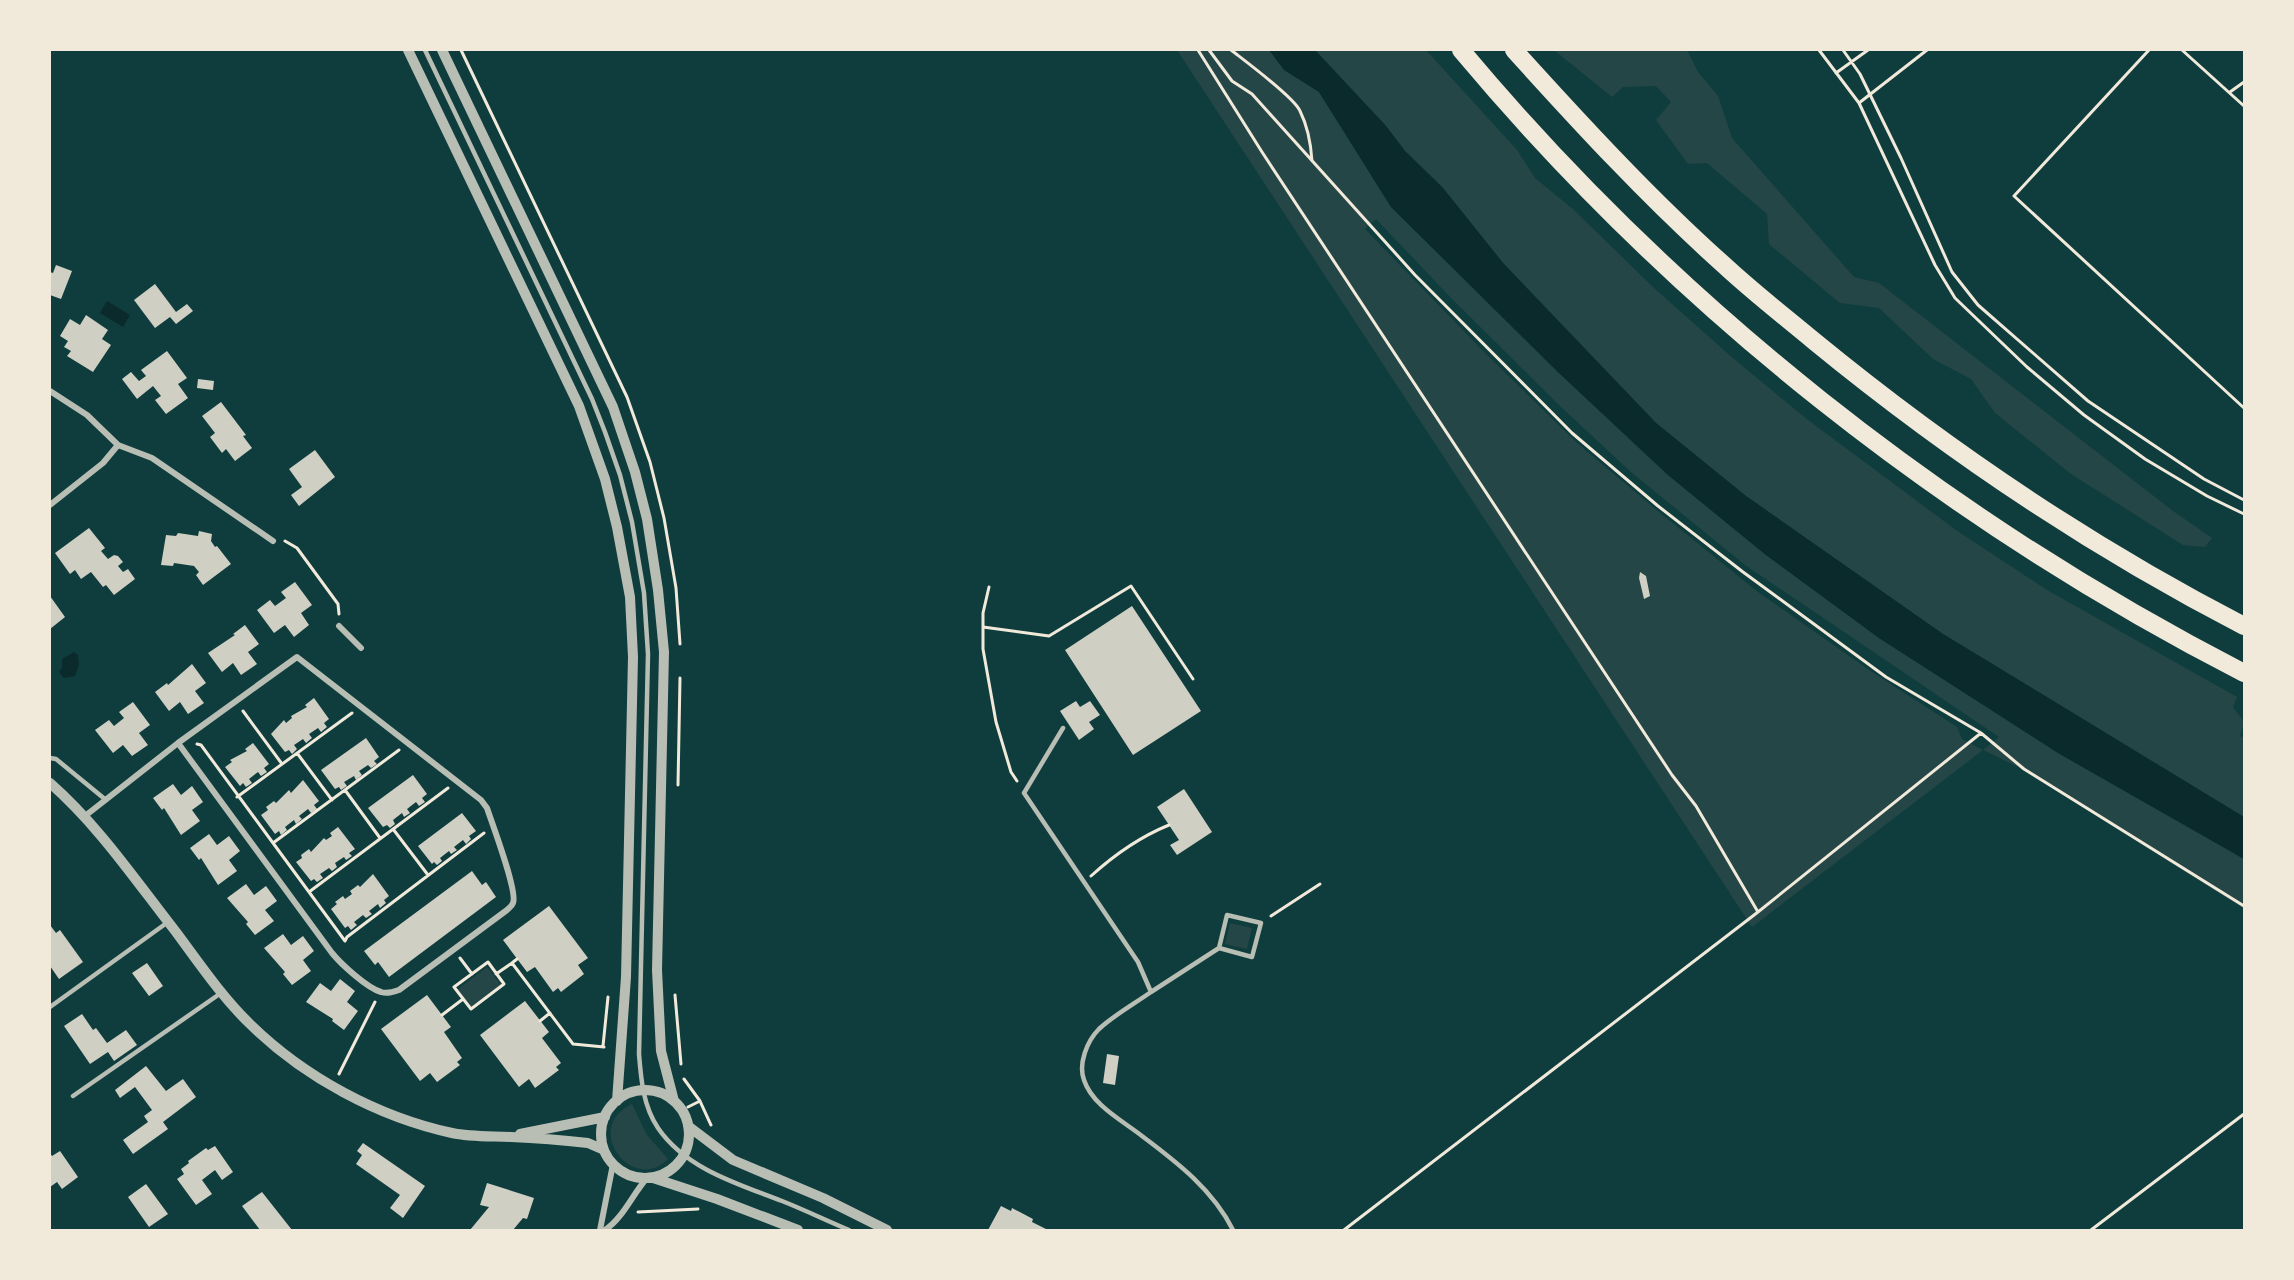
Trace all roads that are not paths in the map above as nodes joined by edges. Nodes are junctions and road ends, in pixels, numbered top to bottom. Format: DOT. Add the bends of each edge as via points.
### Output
graph roads {
  1 [pos="408,50"];
  2 [pos="425,50"];
  3 [pos="442,50"];
  4 [pos="1461,50"];
  5 [pos="1514,50"];
  6 [pos="50,391"];
  7 [pos="118,445"];
  8 [pos="50,505"];
  9 [pos="273,541"];
  10 [pos="339,626"];
  11 [pos="2244,626"];
  12 [pos="361,648"];
  13 [pos="2244,673"];
  14 [pos="1063,728"];
  15 [pos="178,743"];
  16 [pos="50,758"];
  17 [pos="50,783"];
  18 [pos="106,800"];
  19 [pos="85,816"];
  20 [pos="168,922"];
  21 [pos="1219,948"];
  22 [pos="222,992"];
  23 [pos="1151,992"];
  24 [pos="50,1007"];
  25 [pos="643,1090"];
  26 [pos="73,1096"];
  27 [pos="617,1101"];
  28 [pos="678,1105"];
  29 [pos="605,1117"];
  30 [pos="688,1126"];
  31 [pos="508,1137"];
  32 [pos="604,1150"];
  33 [pos="684,1155"];
  34 [pos="613,1164"];
  35 [pos="650,1178"];
  36 [pos="600,1230"];
  37 [pos="605,1230"];
  38 [pos="798,1230"];
  39 [pos="849,1230"];
  40 [pos="887,1230"];
  41 [pos="1233,1230"];
  1 -- 27 [label="street" via="579,406 617,526 630,597 633,657 626,977"];
  2 -- 25 [label="lane" via="592,399 620,475 632,522 644,593 648,654 639,1054"];
  3 -- 28 [label="street" via="613,407 647,519 663,652 657,970 662,1052"];
  4 -- 13 [label="highway" via="1632,234 1771,360 1948,495 2119,604"];
  5 -- 11 [label="highway" via="1716,258 1870,387 2023,496 2117,556"];
  6 -- 7 [label="street" via="87,415"];
  7 -- 8 [label="street" via="103,463"];
  7 -- 9 [label="street" via="152,458"];
  10 -- 12 [label="street"];
  14 -- 23 [label="lane" via="1024,793 1138,962"];
  15 -- 15 [label="street" via="297,657 481,800 494,829 513,902 399,990 380,992 343,967"];
  15 -- 18 [label="street"];
  16 -- 18 [label="lane"];
  17 -- 19 [label="street"];
  18 -- 19 [label="street"];
  19 -- 20 [label="street"];
  20 -- 22 [label="street"];
  20 -- 24 [label="lane"];
  21 -- 21 [label="lane" via="1227,915 1261,923 1252,957"];
  21 -- 23 [label="lane"];
  22 -- 26 [label="lane"];
  22 -- 31 [label="street" via="274,1046 315,1076 360,1100 453,1133"];
  23 -- 41 [label="lane" via="1097,1030 1085,1049 1084,1079 1095,1099 1209,1193"];
  25 -- 27 [label="street"];
  25 -- 28 [label="street" via="665,1095"];
  25 -- 33 [label="lane" via="657,1127"];
  27 -- 29 [label="street"];
  28 -- 30 [label="street"];
  29 -- 31 [label="street"];
  29 -- 32 [label="street"];
  30 -- 33 [label="street"];
  30 -- 40 [label="street" via="733,1160"];
  31 -- 32 [label="street" via="588,1143"];
  32 -- 34 [label="street"];
  33 -- 35 [label="street" via="674,1168"];
  33 -- 39 [label="lane" via="725,1179"];
  34 -- 35 [label="street" via="628,1175"];
  34 -- 36 [label="street"];
  35 -- 37 [label="street"];
  35 -- 38 [label="street"];
}
